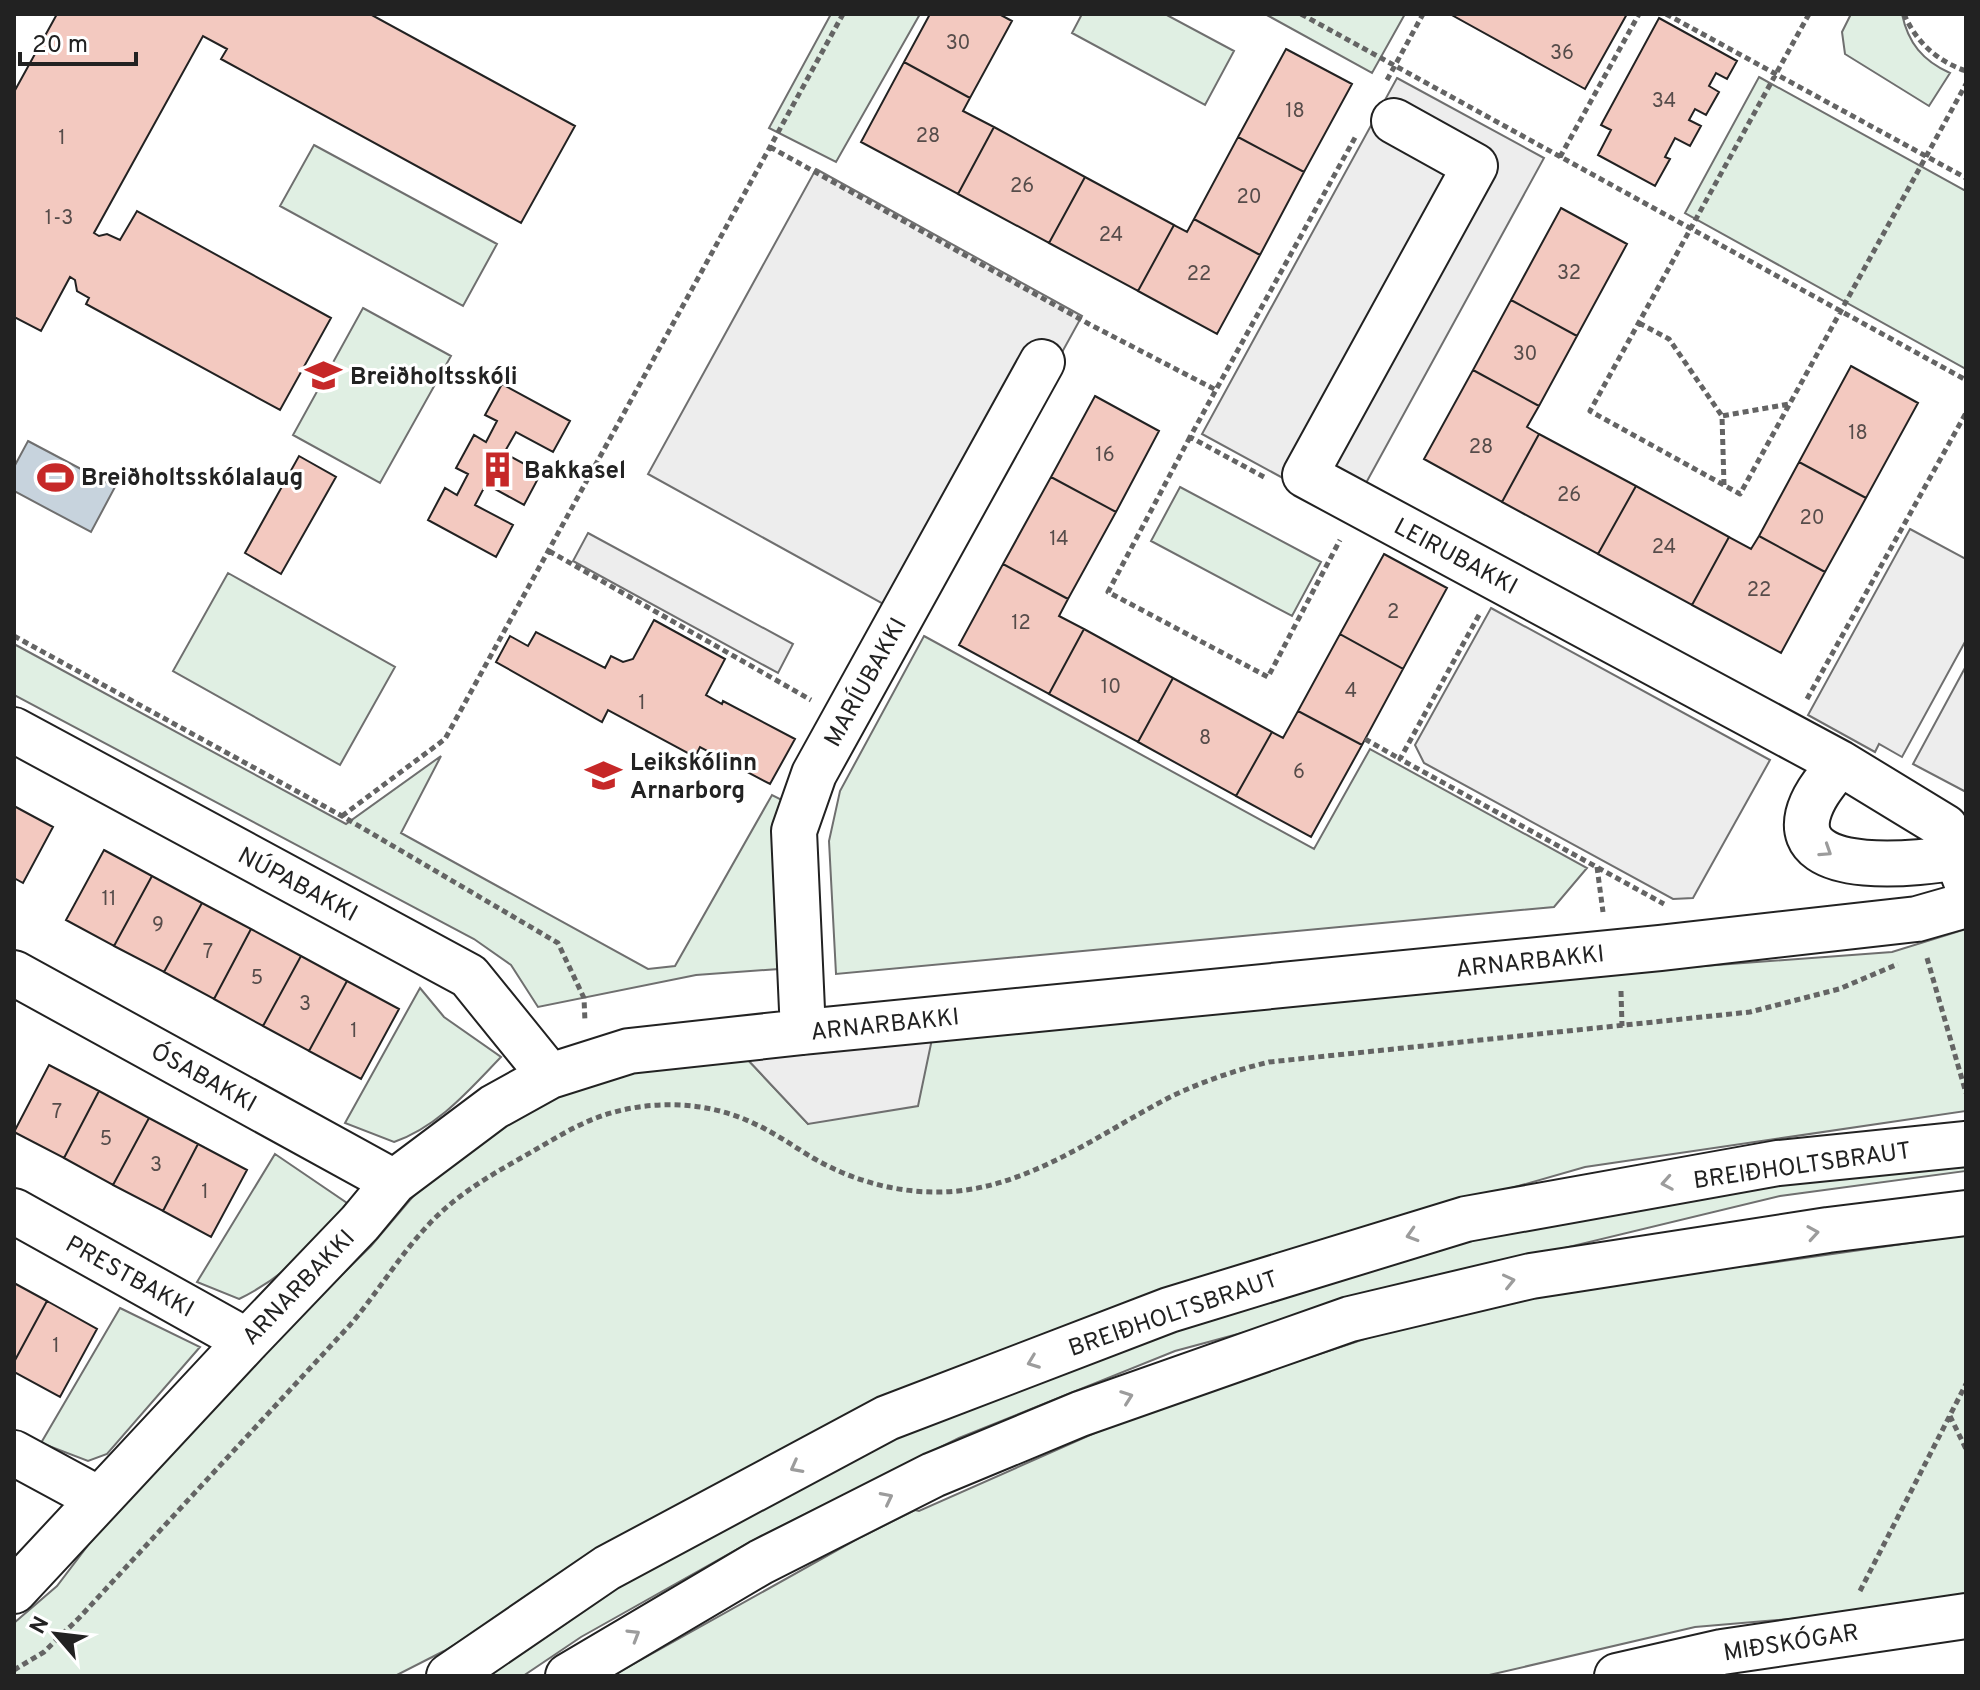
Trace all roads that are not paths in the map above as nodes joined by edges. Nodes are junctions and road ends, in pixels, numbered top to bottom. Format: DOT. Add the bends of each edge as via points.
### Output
graph roads {
  1 [pos="1377,115"];
  2 [pos="1042,362"];
  3 [pos="14,730"];
  4 [pos="1840,763"];
  5 [pos="1962,869"];
  6 [pos="1966,905"];
  7 [pos="14,973"];
  8 [pos="803,1032"];
  9 [pos="550,1076"];
  10 [pos="1966,1144"];
  11 [pos="394,1182"];
  12 [pos="14,1211"];
  13 [pos="1966,1213"];
  14 [pos="247,1341"];
  15 [pos="14,1453"];
  16 [pos="99,1499"];
  17 [pos="14,1591"];
  18 [pos="1966,1616"];
  19 [pos="1725,1664"];
  20 [pos="449,1676"];
  21 [pos="568,1676"];
  22 [pos="1617,1676"];
  1 -- 4 [label="street, LEIRUBAKKI" via="1475,166 1305,475"];
  2 -- 8 [label="street, MARÍUBAKKI" via="809,788 794,831"];
  3 -- 9 [label="street, NÚPABAKKI" via="469,976"];
  4 -- 5 [label="street, LEIRUBAKKI" via="1945,827"];
  4 -- 5 [label="street, one-way" via="1816,794 1807,818 1809,836 1819,850 1865,863"];
  6 -- 8 [label="street, ARNARBAKKI" via="1917,919 1692,945"];
  7 -- 11 [label="street, ÓSABAKKI"];
  8 -- 9 [label="street, ARNARBAKKI" via="629,1051"];
  9 -- 11 [label="street, ARNARBAKKI" via="494,1107"];
  10 -- 20 [label="street, BREIÐHOLTSBRAUT, one-way" via="1778,1163 1466,1219 1169,1310 887,1418 607,1568"];
  11 -- 14 [label="street, ARNARBAKKI"];
  12 -- 14 [label="street, PRESTBAKKI"];
  21 -- 13 [label="street, one-way" via="761,1562 933,1475 1080,1414 1350,1319 1531,1276"];
  14 -- 16 [label="street, ARNARBAKKI"];
  15 -- 16 [label="street"];
  16 -- 17 [label="street, ARNARBAKKI"];
  18 -- 19 [label="street, MIÐSKÓGAR"];
  19 -- 22 [label="street, MIÐSKÓGAR"];
}
